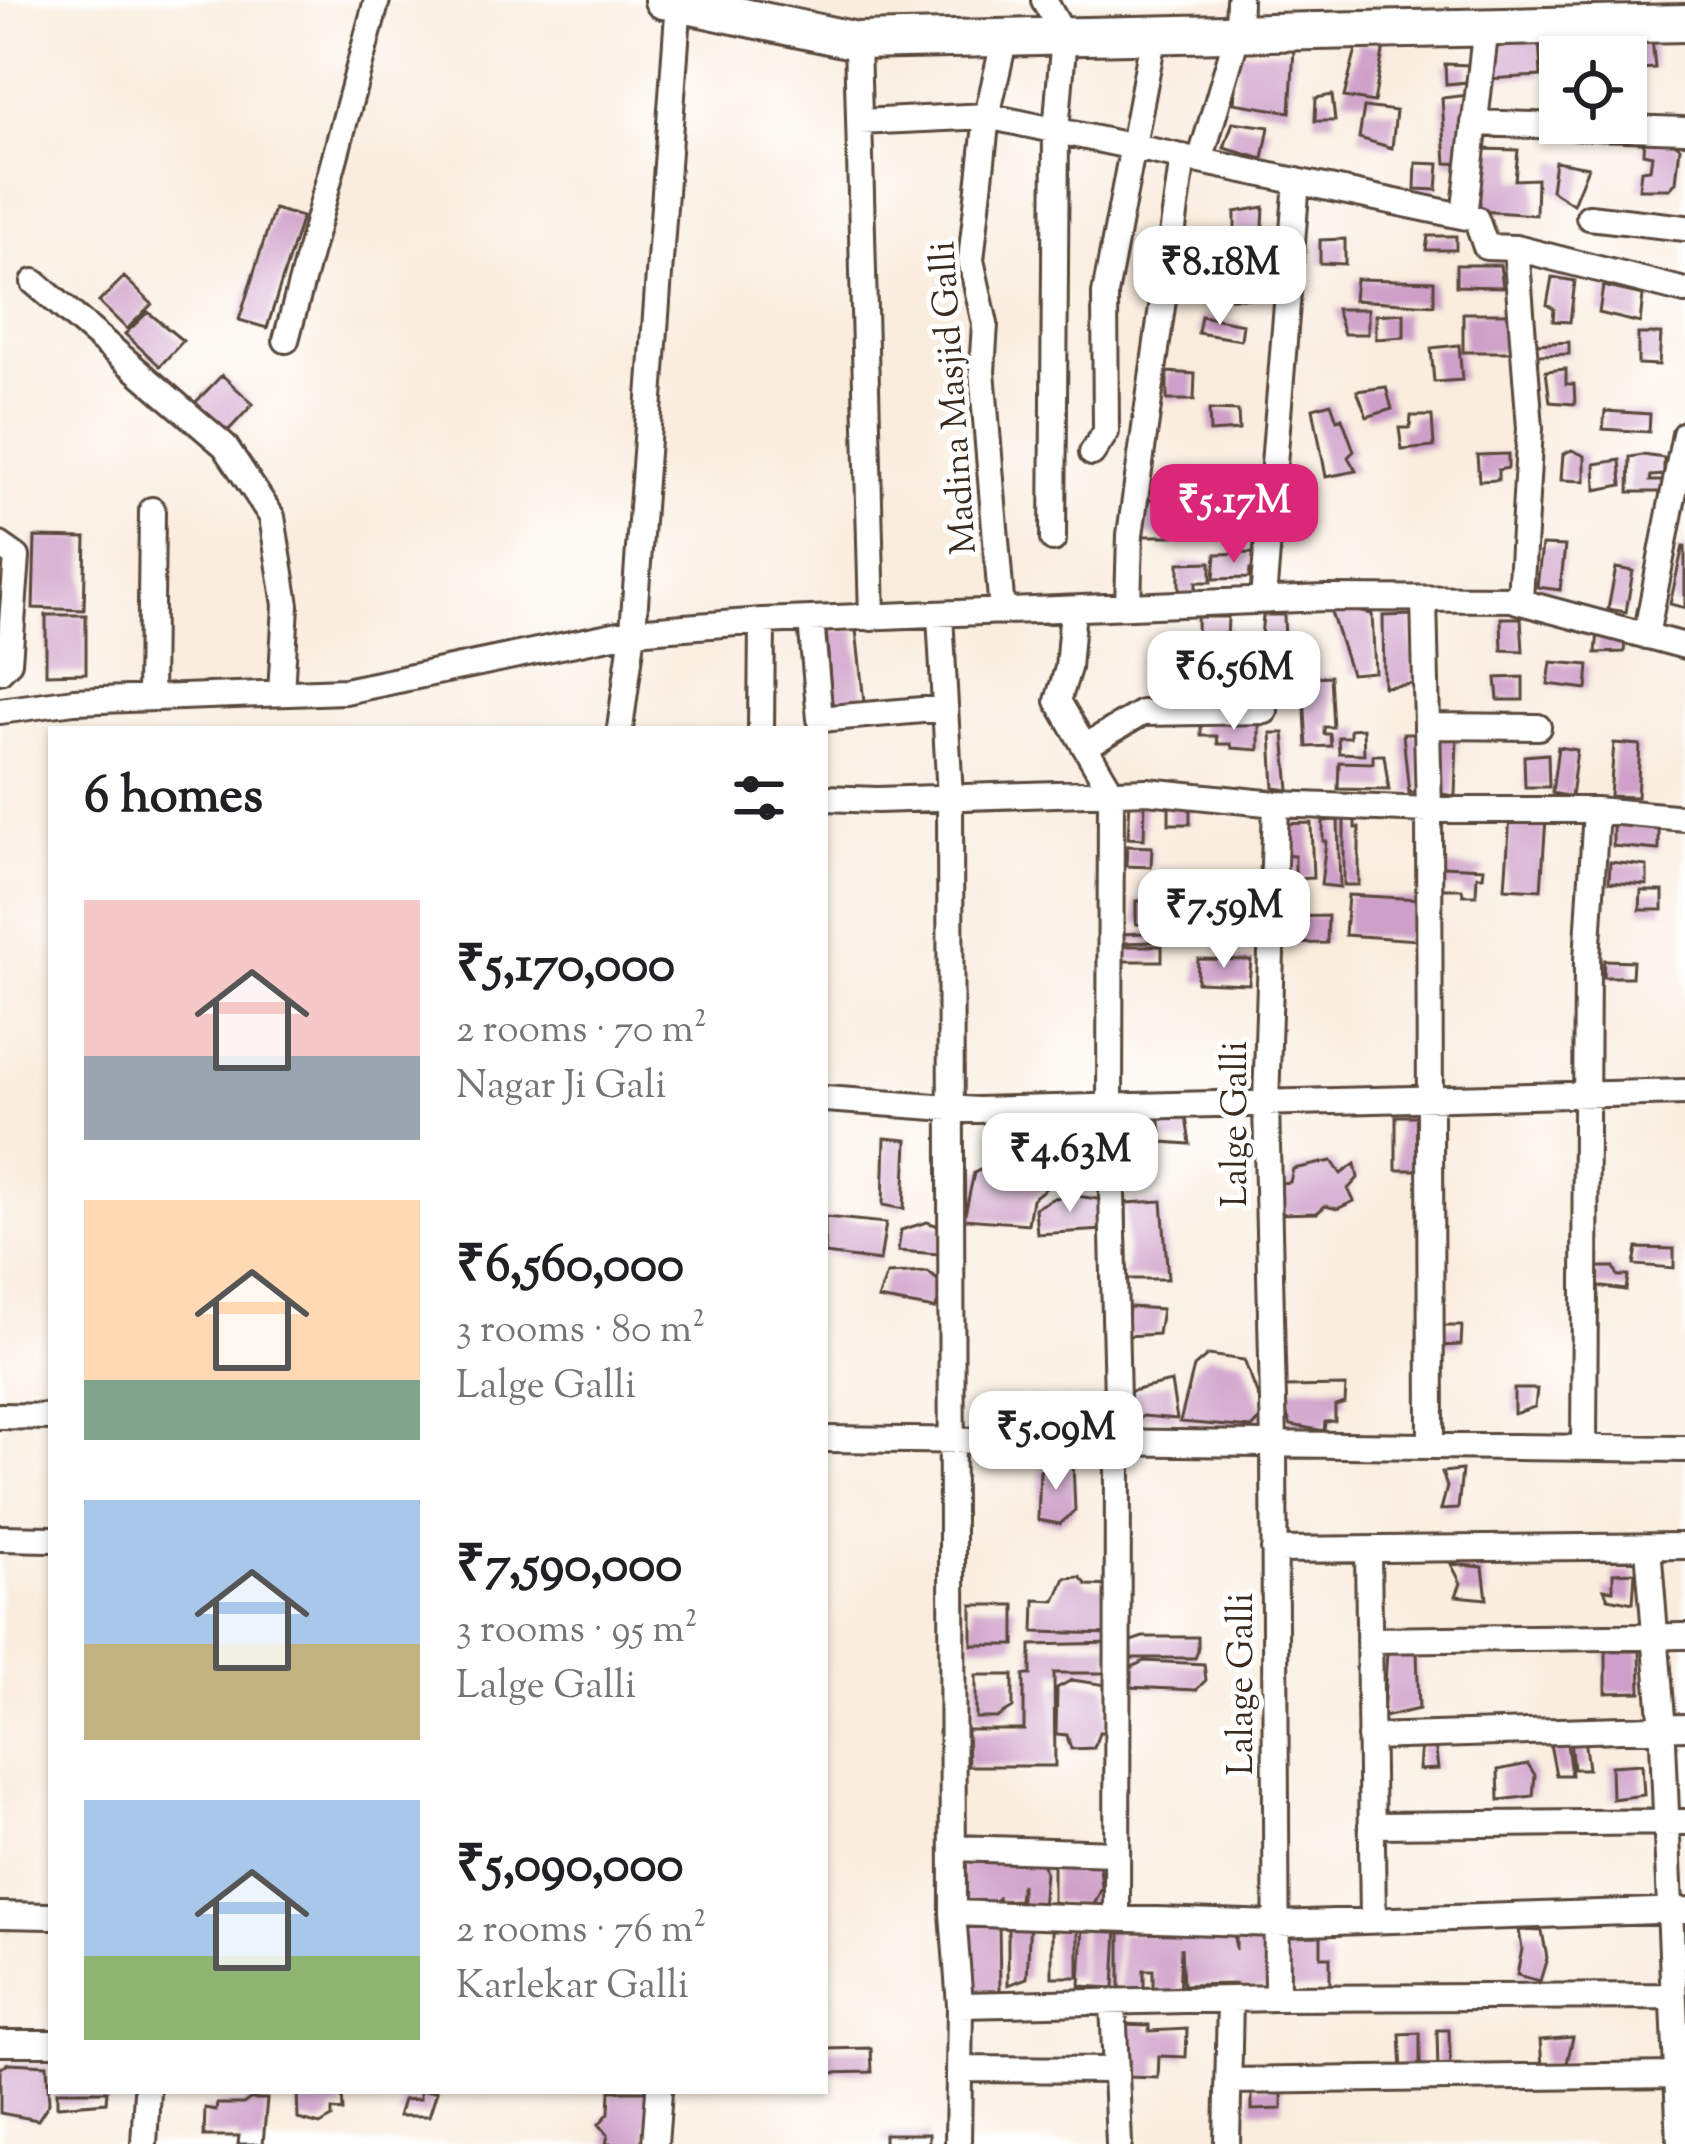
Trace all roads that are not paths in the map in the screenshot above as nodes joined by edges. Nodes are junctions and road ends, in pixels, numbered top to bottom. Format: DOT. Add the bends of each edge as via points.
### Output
graph roads {
  1 [pos="377,0"];
  2 [pos="1044,0"];
  3 [pos="673,2"];
  4 [pos="1238,16"];
  5 [pos="1685,23"];
  6 [pos="1486,26"];
  7 [pos="1154,34"];
  8 [pos="1064,36"];
  9 [pos="1004,37"];
  10 [pos="857,40"];
  11 [pos="987,116"];
  12 [pos="860,122"];
  13 [pos="1474,123"];
  14 [pos="1685,130"];
  15 [pos="1056,131"];
  16 [pos="1133,147"];
  17 [pos="1191,159"];
  18 [pos="1297,181"];
  19 [pos="1464,216"];
  20 [pos="1589,217"];
  21 [pos="1685,228"];
  22 [pos="1516,248"];
  23 [pos="34,282"];
  24 [pos="1685,291"];
  25 [pos="286,340"];
  26 [pos="1685,434"];
  27 [pos="1092,453"];
  28 [pos="152,510"];
  29 [pos="1053,539"];
  30 [pos="0,544"];
  31 [pos="1424,599"];
  32 [pos="1520,599"];
  33 [pos="1263,600"];
  34 [pos="1128,607"];
  35 [pos="1073,609"];
  36 [pos="1002,612"];
  37 [pos="940,615"];
  38 [pos="872,618"];
  39 [pos="811,620"];
  40 [pos="762,621"];
  41 [pos="633,631"];
  42 [pos="1646,636"];
  43 [pos="1685,646"];
  44 [pos="0,671"];
  45 [pos="281,693"];
  46 [pos="150,698"];
  47 [pos="945,708"];
  48 [pos="0,711"];
  49 [pos="1264,711"];
  50 [pos="620,726"];
  51 [pos="761,726"];
  52 [pos="1426,726"];
  53 [pos="1538,727"];
  54 [pos="1086,746"];
  55 [pos="1111,791"];
  56 [pos="950,797"];
  57 [pos="828,798"];
  58 [pos="1276,804"];
  59 [pos="1429,810"];
  60 [pos="1596,810"];
  61 [pos="1685,818"];
  62 [pos="1685,1092"];
  63 [pos="1588,1095"];
  64 [pos="828,1100"];
  65 [pos="1430,1100"];
  66 [pos="1266,1103"];
  67 [pos="1110,1106"];
  68 [pos="952,1108"];
  69 [pos="0,1416"];
  70 [pos="48,1418"];
  71 [pos="828,1439"];
  72 [pos="954,1440"];
  73 [pos="1118,1442"];
  74 [pos="1274,1444"];
  75 [pos="1431,1446"];
  76 [pos="1584,1448"];
  77 [pos="1685,1449"];
  78 [pos="0,1538"];
  79 [pos="48,1539"];
  80 [pos="1685,1546"];
  81 [pos="1648,1548"];
  82 [pos="1274,1550"];
  83 [pos="1368,1551"];
  84 [pos="1656,1636"];
  85 [pos="1685,1636"];
  86 [pos="1369,1640"];
  87 [pos="1674,1728"];
  88 [pos="1370,1737"];
  89 [pos="1676,1822"];
  90 [pos="1372,1825"];
  91 [pos="953,1848"];
  92 [pos="1117,1853"];
  93 [pos="1677,1911"];
  94 [pos="953,1913"];
  95 [pos="0,1915"];
  96 [pos="48,1916"];
  97 [pos="1117,1918"];
  98 [pos="1373,1919"];
  99 [pos="1276,1924"];
  100 [pos="1673,1996"];
  101 [pos="1277,1998"];
  102 [pos="1230,1999"];
  103 [pos="1113,2002"];
  104 [pos="960,2006"];
  105 [pos="0,2043"];
  106 [pos="48,2043"];
  107 [pos="959,2069"];
  108 [pos="1116,2070"];
  109 [pos="1677,2074"];
  110 [pos="1228,2081"];
  111 [pos="147,2094"];
  112 [pos="659,2094"];
  113 [pos="144,2144"];
  114 [pos="655,2144"];
  115 [pos="958,2144"];
  116 [pos="1119,2144"];
  117 [pos="1228,2144"];
  118 [pos="1680,2144"];
  1 -- 25 [label="street"];
  2 -- 8 [label="street"];
  3 -- 10 [label="highway"];
  3 -- 41 [label="street"];
  4 -- 6 [label="highway"];
  4 -- 7 [label="highway"];
  4 -- 17 [label="street"];
  5 -- 6 [label="highway"];
  6 -- 13 [label="street"];
  7 -- 8 [label="highway"];
  7 -- 16 [label="street"];
  8 -- 9 [label="highway"];
  8 -- 15 [label="street"];
  9 -- 10 [label="highway"];
  9 -- 11 [label="street, Madina Masjid Galli"];
  10 -- 12 [label="street"];
  11 -- 12 [label="street"];
  11 -- 15 [label="street"];
  11 -- 36 [label="street, Madina Masjid Galli" via="971,260 985,324"];
  12 -- 38 [label="street"];
  13 -- 14 [label="street"];
  13 -- 19 [label="street"];
  15 -- 16 [label="street"];
  15 -- 29 [label="street"];
  16 -- 17 [label="street"];
  16 -- 27 [label="street" via="1105,293 1106,433"];
  17 -- 18 [label="street"];
  17 -- 34 [label="street" via="1130,535"];
  18 -- 19 [label="street"];
  18 -- 33 [label="street"];
  19 -- 22 [label="street" via="1476,219 1486,247"];
  20 -- 21 [label="street"];
  22 -- 24 [label="street"];
  22 -- 32 [label="street" via="1530,428"];
  23 -- 45 [label="street" via="225,446 272,517 286,605"];
  26 -- 42 [label="street"];
  28 -- 46 [label="street"];
  30 -- 44 [label="street" via="17,556 9,662"];
  31 -- 32 [label="street"];
  31 -- 33 [label="street"];
  31 -- 52 [label="street"];
  32 -- 42 [label="street"];
  33 -- 34 [label="street"];
  34 -- 35 [label="street"];
  35 -- 36 [label="street"];
  35 -- 54 [label="street" via="1058,700"];
  36 -- 37 [label="street"];
  37 -- 38 [label="street"];
  37 -- 47 [label="street"];
  38 -- 39 [label="street"];
  39 -- 40 [label="street"];
  39 -- 47 [label="street" via="820,719"];
  40 -- 41 [label="street"];
  40 -- 51 [label="street"];
  41 -- 45 [label="street" via="345,691"];
  41 -- 50 [label="street"];
  42 -- 43 [label="street"];
  45 -- 46 [label="street"];
  46 -- 48 [label="street"];
  47 -- 56 [label="street"];
  49 -- 54 [label="street" via="1142,713"];
  52 -- 53 [label="street"];
  52 -- 59 [label="street"];
  54 -- 55 [label="street"];
  55 -- 56 [label="street"];
  55 -- 58 [label="street"];
  55 -- 67 [label="street"];
  56 -- 57 [label="street"];
  56 -- 68 [label="street"];
  58 -- 59 [label="street"];
  58 -- 66 [label="street, Lalge Galli"];
  59 -- 60 [label="street"];
  59 -- 65 [label="street"];
  60 -- 61 [label="street"];
  60 -- 63 [label="street"];
  62 -- 63 [label="street"];
  63 -- 65 [label="street"];
  63 -- 76 [label="street"];
  64 -- 68 [label="street"];
  65 -- 66 [label="street"];
  65 -- 75 [label="street"];
  66 -- 67 [label="street"];
  66 -- 74 [label="street, Lalge Galli"];
  67 -- 68 [label="street"];
  67 -- 73 [label="street"];
  68 -- 72 [label="street"];
  69 -- 70 [label="street"];
  71 -- 72 [label="street"];
  72 -- 73 [label="street"];
  72 -- 91 [label="street"];
  73 -- 74 [label="street"];
  73 -- 92 [label="street"];
  74 -- 75 [label="street"];
  74 -- 82 [label="street, Lalage Galli"];
  75 -- 76 [label="street"];
  76 -- 77 [label="street"];
  78 -- 79 [label="street"];
  80 -- 81 [label="street"];
  81 -- 83 [label="street"];
  81 -- 84 [label="street"];
  82 -- 83 [label="street"];
  82 -- 99 [label="street, Lalage Galli"];
  83 -- 86 [label="street"];
  84 -- 85 [label="street"];
  84 -- 86 [label="street"];
  84 -- 87 [label="street"];
  86 -- 88 [label="street"];
  87 -- 88 [label="street"];
  87 -- 89 [label="street"];
  88 -- 90 [label="street"];
  89 -- 90 [label="street"];
  89 -- 93 [label="street"];
  90 -- 98 [label="street"];
  91 -- 92 [label="street"];
  91 -- 94 [label="street"];
  92 -- 97 [label="street"];
  93 -- 98 [label="street"];
  93 -- 100 [label="street"];
  94 -- 97 [label="street"];
  94 -- 104 [label="street"];
  95 -- 96 [label="street"];
  97 -- 99 [label="street"];
  98 -- 99 [label="street"];
  99 -- 101 [label="street, Lalage Galli"];
  100 -- 101 [label="street"];
  100 -- 109 [label="street"];
  101 -- 102 [label="street"];
  102 -- 103 [label="street"];
  102 -- 110 [label="street"];
  103 -- 104 [label="street"];
  103 -- 108 [label="street"];
  104 -- 107 [label="street"];
  105 -- 106 [label="street"];
  107 -- 108 [label="street"];
  107 -- 115 [label="street"];
  108 -- 116 [label="street"];
  109 -- 110 [label="street"];
  109 -- 118 [label="street"];
  110 -- 117 [label="street"];
  111 -- 113 [label="street"];
  112 -- 114 [label="street"];
}
